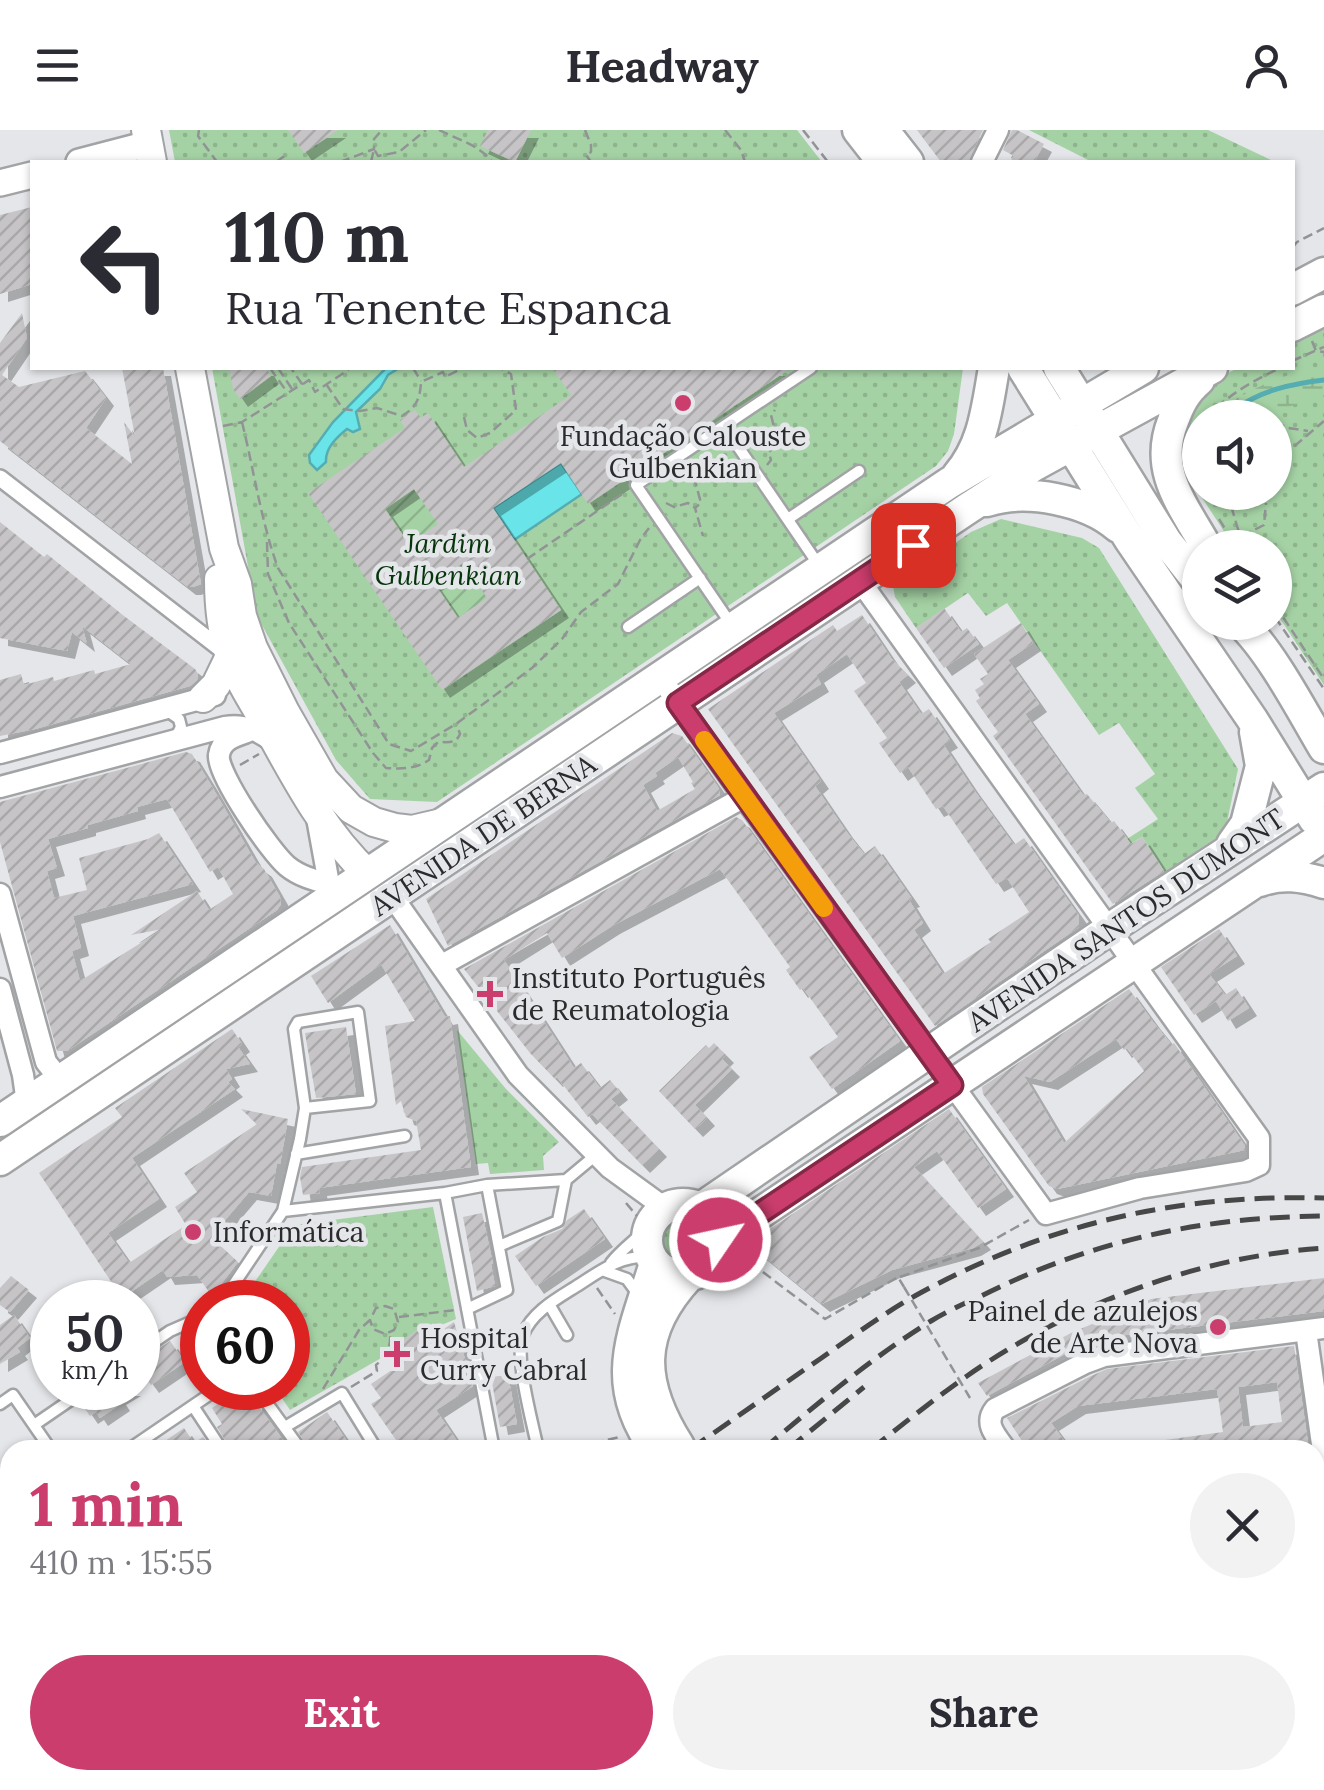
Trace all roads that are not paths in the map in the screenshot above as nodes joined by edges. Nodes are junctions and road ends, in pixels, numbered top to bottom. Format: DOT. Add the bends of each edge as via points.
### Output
graph roads {
  1 [pos="858,130"];
  2 [pos="998,130"];
  3 [pos="149,146"];
  4 [pos="881,149"];
  5 [pos="87,160"];
  6 [pos="904,160"];
  7 [pos="983,160"];
  8 [pos="30,175"];
  9 [pos="0,183"];
  10 [pos="1324,273"];
  11 [pos="1295,288"];
  12 [pos="1324,310"];
  13 [pos="1302,332"];
  14 [pos="190,370"];
  15 [pos="807,370"];
  16 [pos="994,370"];
  17 [pos="1024,370"];
  18 [pos="1059,370"];
  19 [pos="1141,370"];
  20 [pos="1209,370"];
  21 [pos="1212,370"];
  22 [pos="1090,417"];
  23 [pos="724,426"];
  24 [pos="1063,433"];
  25 [pos="859,471"];
  26 [pos="0,478"];
  27 [pos="949,483"];
  28 [pos="967,509"];
  29 [pos="788,519"];
  30 [pos="1210,530"];
  31 [pos="1130,540"];
  32 [pos="224,548"];
  33 [pos="1182,561"];
  34 [pos="821,568"];
  35 [pos="700,578"];
  36 [pos="860,581"];
  37 [pos="628,626"];
  38 [pos="733,628"];
  39 [pos="1261,640"];
  40 [pos="230,656"];
  41 [pos="660,677"];
  42 [pos="1285,683"];
  43 [pos="247,690"];
  44 [pos="203,698"];
  45 [pos="678,703"];
  46 [pos="165,709"];
  47 [pos="286,712"];
  48 [pos="1324,714"];
  49 [pos="1252,719"];
  50 [pos="266,737"];
  51 [pos="175,740"];
  52 [pos="1324,748"];
  53 [pos="0,754"];
  54 [pos="0,787"];
  55 [pos="1314,795"];
  56 [pos="744,797"];
  57 [pos="316,811"];
  58 [pos="443,823"];
  59 [pos="1324,835"];
  60 [pos="1229,849"];
  61 [pos="368,874"];
  62 [pos="1324,883"];
  63 [pos="1252,884"];
  64 [pos="333,890"];
  65 [pos="0,894"];
  66 [pos="392,896"];
  67 [pos="1110,929"];
  68 [pos="1134,964"];
  69 [pos="442,965"];
  70 [pos="0,989"];
  71 [pos="928,1052"];
  72 [pos="61,1081"];
  73 [pos="952,1085"];
  74 [pos="27,1103"];
  75 [pos="305,1108"];
  76 [pos="0,1122"];
  77 [pos="405,1136"];
  78 [pos="296,1154"];
  79 [pos="597,1155"];
  80 [pos="0,1160"];
  81 [pos="566,1180"];
  82 [pos="487,1185"];
  83 [pos="445,1193"];
  84 [pos="702,1208"];
  85 [pos="283,1211"];
  86 [pos="652,1235"];
  87 [pos="499,1246"];
  88 [pos="729,1247"];
  89 [pos="606,1267"];
  90 [pos="689,1276"];
  91 [pos="237,1280"];
  92 [pos="549,1304"];
  93 [pos="629,1308"];
  94 [pos="467,1309"];
  95 [pos="1315,1330"];
  96 [pos="567,1335"];
  97 [pos="0,1404"];
  98 [pos="56,1410"];
  99 [pos="187,1410"];
  100 [pos="196,1410"];
  101 [pos="273,1410"];
  102 [pos="34,1425"];
  103 [pos="285,1426"];
  104 [pos="44,1440"];
  105 [pos="143,1440"];
  106 [pos="215,1440"];
  107 [pos="294,1440"];
  108 [pos="372,1440"];
  109 [pos="492,1440"];
  110 [pos="536,1440"];
  111 [pos="659,1440"];
  112 [pos="667,1440"];
  113 [pos="999,1440"];
  114 [pos="1323,1440"];
  1 -- 4 [label="main road"];
  2 -- 7 [label="street"];
  3 -- 5 [label="street"];
  4 -- 6 [label="main road"];
  8 -- 9 [label="street"];
  10 -- 11 [label="main road"];
  12 -- 13 [label="main road"];
  14 -- 32 [label="main road"];
  15 -- 23 [label="lane"];
  16 -- 27 [label="main road" via="978,444"];
  17 -- 24 [label="main road"];
  18 -- 22 [label="main road"];
  19 -- 22 [label="main road"];
  20 -- 22 [label="main road"];
  21 -- 30 [label="main road" via="1180,401 1166,445 1169,478"];
  22 -- 24 [label="main road"];
  22 -- 33 [label="main road"];
  23 -- 29 [label="lane"];
  23 -- 35 [label="lane" via="636,485"];
  24 -- 27 [label="main road, AVENIDA DE BERNA"];
  24 -- 28 [label="main road, AVENIDA DE BERNA"];
  24 -- 31 [label="main road"];
  25 -- 29 [label="lane"];
  26 -- 40 [label="street"];
  27 -- 34 [label="main road, AVENIDA DE BERNA"];
  28 -- 31 [label="main road" via="1028,495 1098,512"];
  28 -- 36 [label="main road, AVENIDA DE BERNA"];
  29 -- 34 [label="lane"];
  31 -- 49 [label="main road"];
  32 -- 40 [label="main road" via="219,582"];
  32 -- 47 [label="main road" via="252,648"];
  34 -- 38 [label="main road, AVENIDA DE BERNA"];
  35 -- 37 [label="lane"];
  35 -- 38 [label="lane"];
  36 -- 45 [label="main road, AVENIDA DE BERNA"];
  36 -- 67 [label="street"];
  38 -- 41 [label="main road, AVENIDA DE BERNA"];
  39 -- 42 [label="main road"];
  40 -- 43 [label="main road"];
  40 -- 44 [label="main road"];
  41 -- 45 [label="street"];
  41 -- 58 [label="main road, AVENIDA DE BERNA"];
  42 -- 48 [label="main road"];
  42 -- 52 [label="main road"];
  43 -- 44 [label="street"];
  43 -- 47 [label="main road"];
  43 -- 50 [label="main road"];
  44 -- 46 [label="street"];
  45 -- 56 [label="street"];
  45 -- 66 [label="main road, AVENIDA DE BERNA"];
  46 -- 51 [label="lane" via="180,719"];
  46 -- 53 [label="street"];
  47 -- 58 [label="main road" via="324,780 351,809 394,828"];
  49 -- 55 [label="main road"];
  49 -- 60 [label="main road" via="1260,766 1246,824"];
  50 -- 51 [label="street" via="234,726"];
  50 -- 57 [label="main road"];
  50 -- 64 [label="street" via="236,735 219,752 221,768 282,862"];
  51 -- 54 [label="street"];
  55 -- 59 [label="main road"];
  55 -- 60 [label="main road, AVENIDA SANTOS DUMONT"];
  56 -- 69 [label="street"];
  56 -- 71 [label="street"];
  57 -- 61 [label="main road"];
  57 -- 64 [label="street"];
  58 -- 61 [label="main road, AVENIDA DE BERNA"];
  59 -- 63 [label="main road, AVENIDA SANTOS DUMONT"];
  60 -- 67 [label="main road, AVENIDA SANTOS DUMONT"];
  61 -- 64 [label="main road, AVENIDA DE BERNA"];
  61 -- 66 [label="main road"];
  62 -- 63 [label="main road, AVENIDA SANTOS DUMONT" via="1286,876"];
  63 -- 68 [label="main road, AVENIDA SANTOS DUMONT"];
  64 -- 72 [label="main road, AVENIDA DE BERNA"];
  65 -- 72 [label="street" via="46,1062"];
  66 -- 69 [label="street"];
  66 -- 80 [label="main road, AVENIDA DE BERNA"];
  67 -- 68 [label="street"];
  67 -- 71 [label="main road, AVENIDA SANTOS DUMONT"];
  68 -- 73 [label="main road, AVENIDA SANTOS DUMONT"];
  68 -- 73 [label="street" via="1259,1138 1259,1164 1038,1216"];
  69 -- 79 [label="street" via="518,1075"];
  70 -- 74 [label="street"];
  71 -- 73 [label="street"];
  71 -- 84 [label="main road, AVENIDA SANTOS DUMONT"];
  72 -- 74 [label="main road, AVENIDA DE BERNA"];
  73 -- 88 [label="main road, AVENIDA SANTOS DUMONT"];
  74 -- 76 [label="main road, AVENIDA DE BERNA"];
  75 -- 75 [label="lane" via="370,1101 358,1012 298,1022 294,1029"];
  75 -- 78 [label="lane"];
  77 -- 78 [label="lane"];
  78 -- 85 [label="lane"];
  79 -- 81 [label="lane"];
  79 -- 86 [label="street"];
  81 -- 82 [label="lane"];
  81 -- 87 [label="lane" via="558,1221"];
  82 -- 83 [label="lane"];
  82 -- 87 [label="lane"];
  83 -- 85 [label="lane"];
  83 -- 94 [label="lane"];
  84 -- 86 [label="main road" via="676,1204"];
  84 -- 88 [label="main road"];
  85 -- 91 [label="lane"];
  86 -- 89 [label="lane" via="636,1240"];
  86 -- 89 [label="lane" via="632,1257"];
  86 -- 90 [label="main road" via="664,1271"];
  86 -- 93 [label="main road"];
  87 -- 94 [label="lane" via="507,1290"];
  88 -- 90 [label="main road"];
  89 -- 92 [label="lane"];
  89 -- 93 [label="lane" via="627,1278"];
  90 -- 112 [label="main road" via="662,1312 648,1360"];
  92 -- 96 [label="lane"];
  92 -- 110 [label="lane" via="523,1334 520,1351"];
  93 -- 111 [label="main road" via="633,1404 640,1424"];
  94 -- 109 [label="lane"];
  95 -- 113 [label="street" via="1104,1356 1002,1404 990,1416"];
  95 -- 114 [label="street"];
  97 -- 102 [label="lane" via="14,1395"];
  98 -- 102 [label="lane"];
  99 -- 105 [label="lane"];
  100 -- 106 [label="lane"];
  101 -- 103 [label="lane"];
  102 -- 104 [label="lane"];
  103 -- 107 [label="lane"];
  103 -- 108 [label="lane" via="342,1392"];
}
